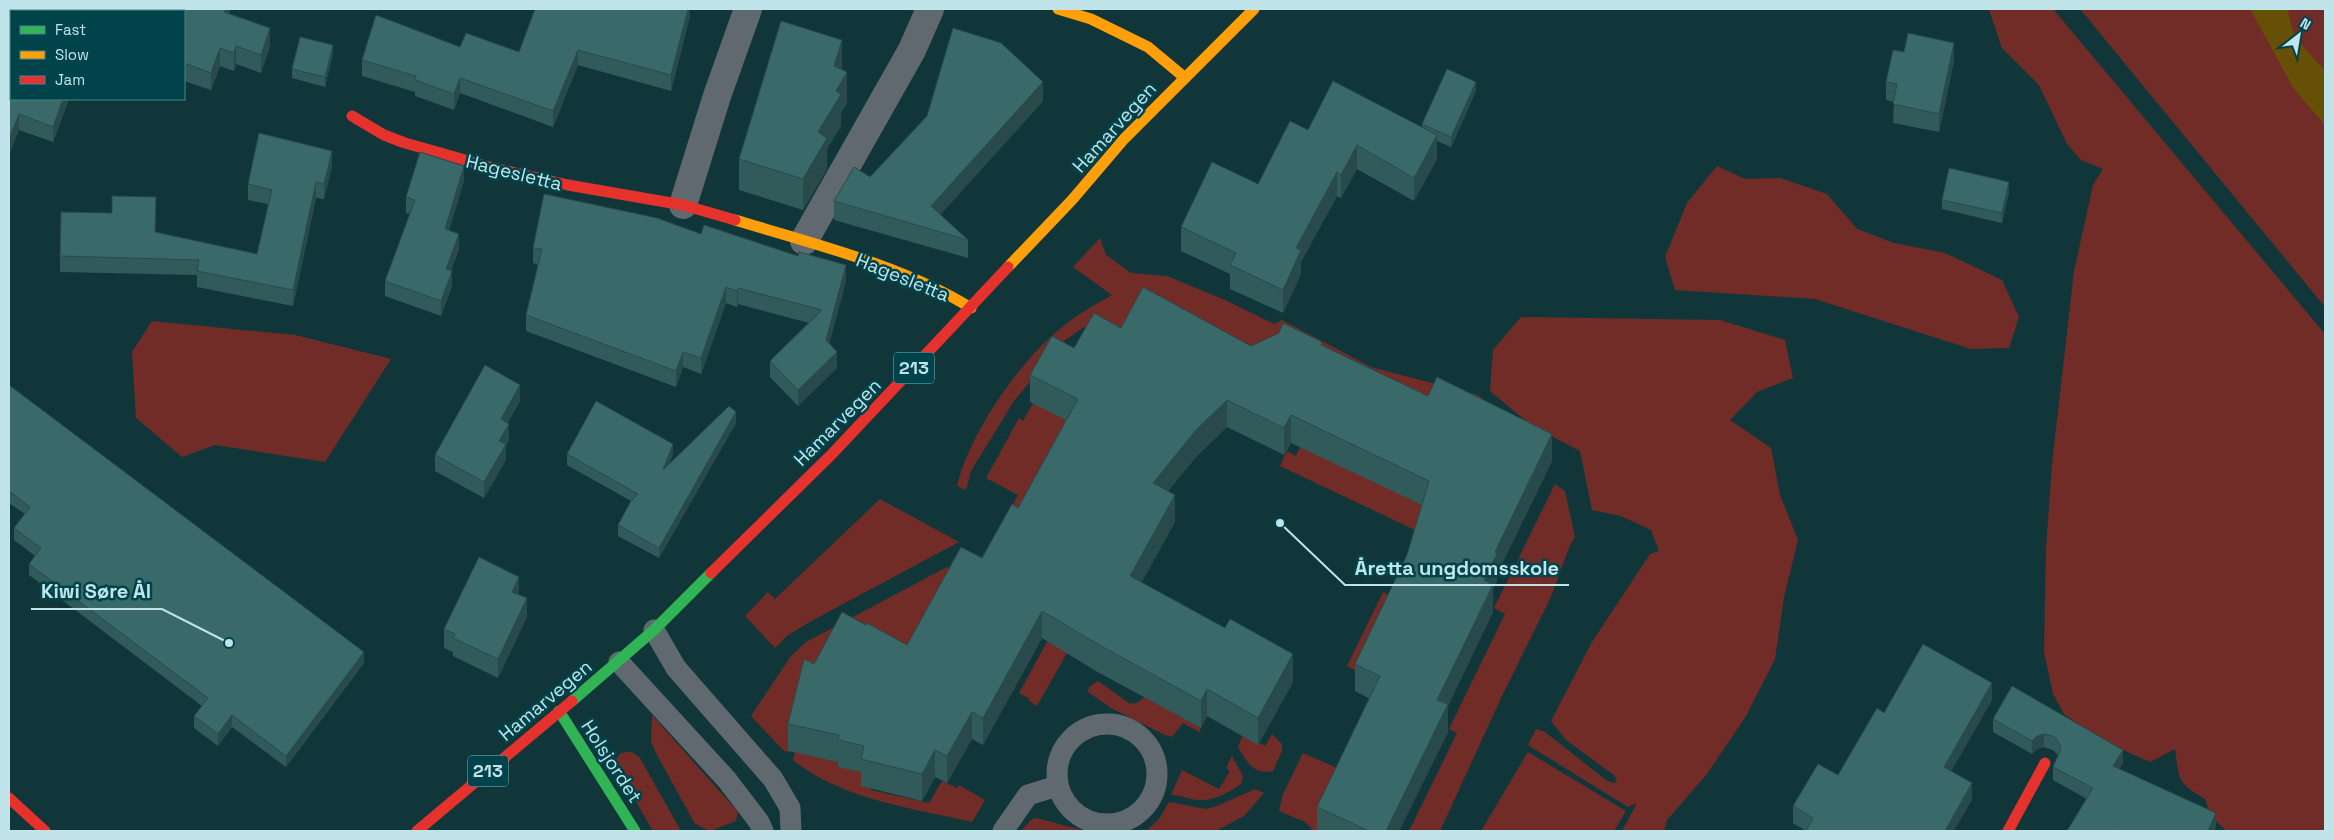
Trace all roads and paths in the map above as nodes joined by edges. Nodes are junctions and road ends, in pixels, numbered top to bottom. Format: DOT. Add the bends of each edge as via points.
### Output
graph roads {
  1 [pos="748,9"];
  2 [pos="930,9"];
  3 [pos="1058,9"];
  4 [pos="1254,9"];
  5 [pos="1093,14"];
  6 [pos="1184,77"];
  7 [pos="352,116"];
  8 [pos="684,205"];
  9 [pos="804,241"];
  10 [pos="971,308"];
  11 [pos="654,630"];
  12 [pos="619,662"];
  13 [pos="559,711"];
  14 [pos="2045,763"];
  15 [pos="1057,786"];
  16 [pos="9,798"];
  17 [pos="45,831"];
  18 [pos="417,831"];
  19 [pos="635,831"];
  20 [pos="763,831"];
  21 [pos="791,831"];
  22 [pos="1003,831"];
  23 [pos="2008,831"];
  1 -- 8 [label="street"];
  2 -- 9 [label="street" via="912,50"];
  3 -- 5 [label="main road"];
  4 -- 6 [label="main road, Hamarvegen / 213"];
  5 -- 6 [label="main road" via="1148,47"];
  6 -- 10 [label="main road, Hamarvegen / 213"];
  7 -- 8 [label="main road, Hagesletta" via="405,143 490,167 568,185"];
  8 -- 9 [label="main road, Hagesletta"];
  9 -- 10 [label="main road, Hagesletta" via="850,255 947,293"];
  10 -- 11 [label="main road, Hamarvegen / 213" via="832,454"];
  11 -- 12 [label="main road, Hamarvegen / 213"];
  11 -- 21 [label="lane" via="676,668 773,779 790,808"];
  12 -- 13 [label="main road, Hamarvegen / 213"];
  12 -- 20 [label="lane" via="727,780"];
  13 -- 18 [label="main road, Hamarvegen / 213"];
  13 -- 19 [label="main road, Holsjordet"];
  14 -- 23 [label="main road"];
  15 -- 15 [label="lane" via="1058,760 1071,738 1096,725 1121,726 1146,743 1156,766 1155,790 1143,810 1124,822 1094,824 1067,807"];
  15 -- 22 [label="lane" via="1028,795"];
  16 -- 17 [label="main road"];
}
